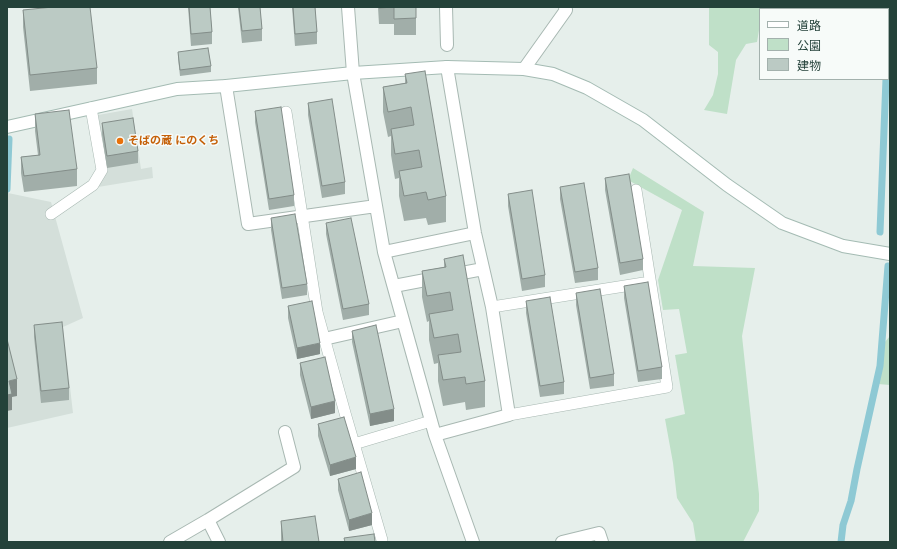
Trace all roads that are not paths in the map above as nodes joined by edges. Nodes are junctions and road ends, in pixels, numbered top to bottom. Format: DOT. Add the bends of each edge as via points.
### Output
graph roads {
  1 [pos="348,7"];
  2 [pos="446,7"];
  3 [pos="565,7"];
  4 [pos="447,45"];
  5 [pos="447,67"];
  6 [pos="524,69"];
  7 [pos="352,73"];
  8 [pos="226,86"];
  9 [pos="91,108"];
  10 [pos="286,112"];
  11 [pos="7,127"];
  12 [pos="636,190"];
  13 [pos="376,206"];
  14 [pos="51,214"];
  15 [pos="303,217"];
  16 [pos="475,233"];
  17 [pos="890,251"];
  18 [pos="384,252"];
  19 [pos="890,254"];
  20 [pos="483,269"];
  21 [pos="650,282"];
  22 [pos="394,286"];
  23 [pos="492,307"];
  24 [pos="403,321"];
  25 [pos="324,339"];
  26 [pos="509,415"];
  27 [pos="431,421"];
  28 [pos="285,432"];
  29 [pos="435,435"];
  30 [pos="354,444"];
  31 [pos="208,520"];
  32 [pos="382,540"];
  33 [pos="170,542"];
  34 [pos="219,542"];
  35 [pos="473,542"];
  36 [pos="562,542"];
  37 [pos="602,542"];
  1 -- 7 [label="street"];
  2 -- 4 [label="street"];
  3 -- 6 [label="street" via="566,10"];
  5 -- 6 [label="street"];
  5 -- 7 [label="street"];
  5 -- 16 [label="street"];
  6 -- 19 [label="street" via="553,74 587,88 643,120 727,185 782,223 843,246"];
  7 -- 8 [label="street"];
  7 -- 13 [label="street"];
  8 -- 9 [label="street" via="177,89"];
  8 -- 15 [label="street" via="248,224"];
  9 -- 11 [label="street"];
  9 -- 14 [label="lane" via="102,170 93,185"];
  10 -- 15 [label="lane"];
  12 -- 21 [label="lane"];
  13 -- 15 [label="street"];
  13 -- 18 [label="street"];
  15 -- 25 [label="lane" via="317,312"];
  16 -- 18 [label="street"];
  16 -- 20 [label="street"];
  17 -- 19 [label="street"];
  18 -- 22 [label="street"];
  20 -- 22 [label="street"];
  20 -- 23 [label="street"];
  21 -- 23 [label="lane"];
  21 -- 26 [label="lane" via="667,387"];
  22 -- 24 [label="street"];
  23 -- 26 [label="street"];
  24 -- 25 [label="street"];
  24 -- 27 [label="street"];
  25 -- 30 [label="lane"];
  26 -- 29 [label="street"];
  27 -- 29 [label="street"];
  27 -- 30 [label="lane"];
  28 -- 31 [label="street" via="294,467"];
  29 -- 35 [label="street"];
  30 -- 32 [label="lane"];
  31 -- 33 [label="street"];
  31 -- 34 [label="street"];
  36 -- 37 [label="street" via="599,533"];
}
